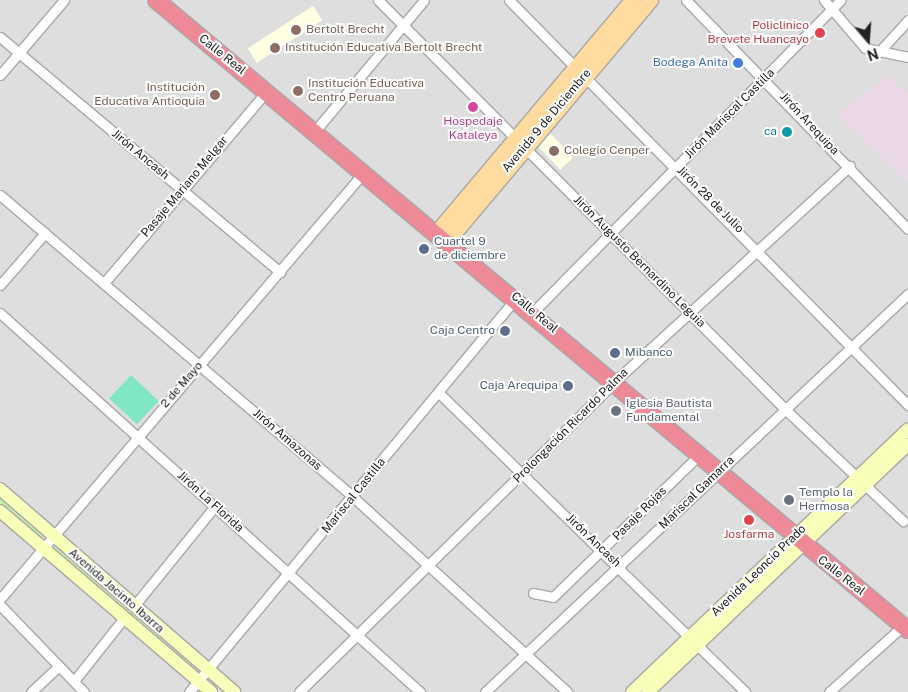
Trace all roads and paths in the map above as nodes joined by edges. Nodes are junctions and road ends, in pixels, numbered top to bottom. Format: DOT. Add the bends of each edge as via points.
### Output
graph roads {
  1 [pos="64,0"];
  2 [pos="156,0"];
  3 [pos="378,0"];
  4 [pos="424,0"];
  5 [pos="509,0"];
  6 [pos="632,0"];
  7 [pos="650,0"];
  8 [pos="686,0"];
  9 [pos="824,0"];
  10 [pos="841,0"];
  11 [pos="832,10"];
  12 [pos="908,20"];
  13 [pos="404,25"];
  14 [pos="0,37"];
  15 [pos="18,52"];
  16 [pos="878,54"];
  17 [pos="908,57"];
  18 [pos="579,73"];
  19 [pos="0,74"];
  20 [pos="766,78"];
  21 [pos="267,91"];
  22 [pos="315,131"];
  23 [pos="521,142"];
  24 [pos="850,166"];
  25 [pos="677,167"];
  26 [pos="364,172"];
  27 [pos="181,189"];
  28 [pos="0,195"];
  29 [pos="908,229"];
  30 [pos="45,233"];
  31 [pos="611,234"];
  32 [pos="441,238"];
  33 [pos="760,250"];
  34 [pos="280,272"];
  35 [pos="104,284"];
  36 [pos="0,285"];
  37 [pos="908,294"];
  38 [pos="516,298"];
  39 [pos="533,312"];
  40 [pos="0,313"];
  41 [pos="691,315"];
  42 [pos="852,347"];
  43 [pos="200,364"];
  44 [pos="614,382"];
  45 [pos="439,393"];
  46 [pos="908,405"];
  47 [pos="784,409"];
  48 [pos="908,429"];
  49 [pos="138,437"];
  50 [pos="908,444"];
  51 [pos="697,456"];
  52 [pos="523,474"];
  53 [pos="717,474"];
  54 [pos="861,481"];
  55 [pos="1,493"];
  56 [pos="353,496"];
  57 [pos="214,506"];
  58 [pos="0,510"];
  59 [pos="903,521"];
  60 [pos="53,537"];
  61 [pos="798,541"];
  62 [pos="44,547"];
  63 [pos="604,551"];
  64 [pos="429,566"];
  65 [pos="620,566"];
  66 [pos="290,574"];
  67 [pos="533,593"];
  68 [pos="0,599"];
  69 [pos="0,605"];
  70 [pos="134,606"];
  71 [pos="124,618"];
  72 [pos="906,625"];
  73 [pos="357,635"];
  74 [pos="695,639"];
  75 [pos="525,655"];
  76 [pos="59,666"];
  77 [pos="207,670"];
  78 [pos="74,681"];
  79 [pos="198,682"];
  80 [pos="32,692"];
  81 [pos="84,692"];
  82 [pos="189,692"];
  83 [pos="211,692"];
  84 [pos="234,692"];
  85 [pos="299,692"];
  86 [pos="420,692"];
  87 [pos="485,692"];
  88 [pos="567,692"];
  89 [pos="632,692"];
  90 [pos="648,692"];
  91 [pos="745,692"];
  92 [pos="829,692"];
  1 -- 15 [label="street"];
  2 -- 21 [label="highway, Calle Real"];
  3 -- 13 [label="street, Jirón Augusto Bernardino Leguia"];
  4 -- 13 [label="street"];
  5 -- 18 [label="street, Jirón 28 de Julio"];
  6 -- 18 [label="main road, Avenida 9 de Diciembre"];
  7 -- 18 [label="main road, Avenida 9 de Diciembre"];
  8 -- 20 [label="street, Jirón Arequipa"];
  9 -- 11 [label="street"];
  10 -- 11 [label="street, Jirón Mariscal Castilla"];
  11 -- 16 [label="street" via="854,37"];
  11 -- 20 [label="street, Jirón Mariscal Castilla"];
  12 -- 16 [label="street"];
  13 -- 22 [label="street"];
  13 -- 23 [label="street, Jirón Augusto Bernardino Leguia"];
  14 -- 15 [label="street, Jirón Ancash"];
  15 -- 19 [label="street"];
  15 -- 27 [label="street, Jirón Ancash"];
  16 -- 17 [label="street"];
  18 -- 23 [label="main road, Avenida 9 de Diciembre"];
  18 -- 25 [label="street, Jirón 28 de Julio"];
  20 -- 24 [label="street, Jirón Arequipa"];
  20 -- 25 [label="street, Jirón Mariscal Castilla"];
  21 -- 22 [label="highway, Calle Real"];
  21 -- 27 [label="street, Pasaje Mariano Melgar"];
  22 -- 26 [label="highway, Calle Real"];
  23 -- 31 [label="street, Jirón Augusto Bernardino Leguia"];
  23 -- 32 [label="main road, Avenida 9 de Diciembre"];
  24 -- 29 [label="street, Jirón Arequipa"];
  24 -- 33 [label="street, Prolongación Ricardo Palma"];
  25 -- 31 [label="street, Jirón Mariscal Castilla"];
  25 -- 33 [label="street, Jirón 28 de Julio"];
  26 -- 32 [label="highway, Calle Real"];
  26 -- 34 [label="street, 2 de Mayo"];
  27 -- 34 [label="street, Jirón Ancash"];
  27 -- 35 [label="street, Pasaje Mariano Melgar"];
  28 -- 30 [label="street, Jirón Amazonas"];
  30 -- 35 [label="street, Jirón Amazonas"];
  30 -- 36 [label="street"];
  31 -- 39 [label="street, Jirón Mariscal Castilla"];
  31 -- 41 [label="street, Jirón Augusto Bernardino Leguia"];
  32 -- 38 [label="highway, Calle Real"];
  33 -- 41 [label="street, Prolongación Ricardo Palma"];
  33 -- 42 [label="street, Jirón 28 de Julio"];
  34 -- 43 [label="street, 2 de Mayo"];
  35 -- 43 [label="street, Jirón Amazonas"];
  37 -- 42 [label="street, Mariscal Gamarra"];
  38 -- 39 [label="highway, Calle Real"];
  38 -- 45 [label="street, Mariscal Castilla"];
  39 -- 44 [label="highway, Calle Real"];
  40 -- 49 [label="street, Jirón La Florida"];
  41 -- 44 [label="street, Prolongación Ricardo Palma"];
  41 -- 47 [label="street, Jirón Augusto Bernardino Leguia"];
  42 -- 46 [label="street, Jirón 28 de Julio"];
  42 -- 47 [label="street, Mariscal Gamarra"];
  43 -- 49 [label="street, 2 de Mayo"];
  43 -- 56 [label="street, Jirón Amazonas"];
  44 -- 51 [label="highway, Calle Real"];
  44 -- 52 [label="street, Prolongación Ricardo Palma"];
  45 -- 52 [label="street, Jirón Ancash"];
  45 -- 56 [label="street, Mariscal Castilla"];
  47 -- 53 [label="street, Mariscal Gamarra"];
  47 -- 54 [label="street, Jirón Augusto Bernardino Leguia"];
  48 -- 54 [label="street, Avenida Leoncio Prado"];
  49 -- 57 [label="street, Jirón La Florida"];
  49 -- 60 [label="street, 2 de Mayo"];
  50 -- 54 [label="street, Avenida Leoncio Prado"];
  51 -- 53 [label="highway, Calle Real"];
  51 -- 63 [label="street, Pasaje Rojas"];
  52 -- 63 [label="street, Jirón Ancash"];
  52 -- 64 [label="street, Prolongación Ricardo Palma"];
  53 -- 61 [label="highway, Calle Real"];
  53 -- 65 [label="street, Mariscal Gamarra"];
  54 -- 59 [label="street, Jirón Augusto Bernardino Leguia"];
  54 -- 61 [label="street, Avenida Leoncio Prado"];
  55 -- 60 [label="street, Avenida Jacinto Ibarra"];
  56 -- 64 [label="street, Jirón Amazonas"];
  56 -- 66 [label="street, Mariscal Castilla"];
  57 -- 66 [label="street, Jirón La Florida"];
  57 -- 70 [label="street"];
  58 -- 62 [label="street, Avenida Jacinto Ibarra"];
  60 -- 62 [label="street, 2 de Mayo"];
  60 -- 70 [label="street, Avenida Jacinto Ibarra"];
  61 -- 72 [label="highway, Calle Real"];
  61 -- 74 [label="street, Avenida Leoncio Prado"];
  62 -- 68 [label="street, 2 de Mayo"];
  62 -- 71 [label="street, Avenida Jacinto Ibarra"];
  63 -- 65 [label="street, Jirón Ancash"];
  63 -- 67 [label="street, Pasaje Rojas" via="553,597"];
  64 -- 73 [label="street, Prolongación Ricardo Palma"];
  64 -- 75 [label="street, Jirón Amazonas"];
  65 -- 74 [label="street, Jirón Ancash"];
  65 -- 75 [label="street, Mariscal Gamarra"];
  66 -- 73 [label="street, Jirón La Florida"];
  66 -- 77 [label="street, Mariscal Castilla"];
  69 -- 76 [label="street"];
  70 -- 77 [label="street, Avenida Jacinto Ibarra"];
  71 -- 78 [label="street"];
  71 -- 79 [label="street, Avenida Jacinto Ibarra"];
  72 -- 92 [label="street"];
  73 -- 85 [label="street, Prolongación Ricardo Palma"];
  73 -- 86 [label="street, Jirón La Florida"];
  74 -- 89 [label="street, Avenida Leoncio Prado"];
  74 -- 90 [label="street, Avenida Leoncio Prado"];
  74 -- 91 [label="street, Jirón Ancash"];
  75 -- 87 [label="street, Mariscal Gamarra"];
  75 -- 88 [label="street, Jirón Amazonas"];
  76 -- 78 [label="street"];
  76 -- 80 [label="street"];
  77 -- 79 [label="street, Mariscal Castilla"];
  77 -- 84 [label="street, Avenida Jacinto Ibarra"];
  78 -- 81 [label="street"];
  79 -- 82 [label="street, Mariscal Castilla"];
  79 -- 83 [label="street, Avenida Jacinto Ibarra"];
}
